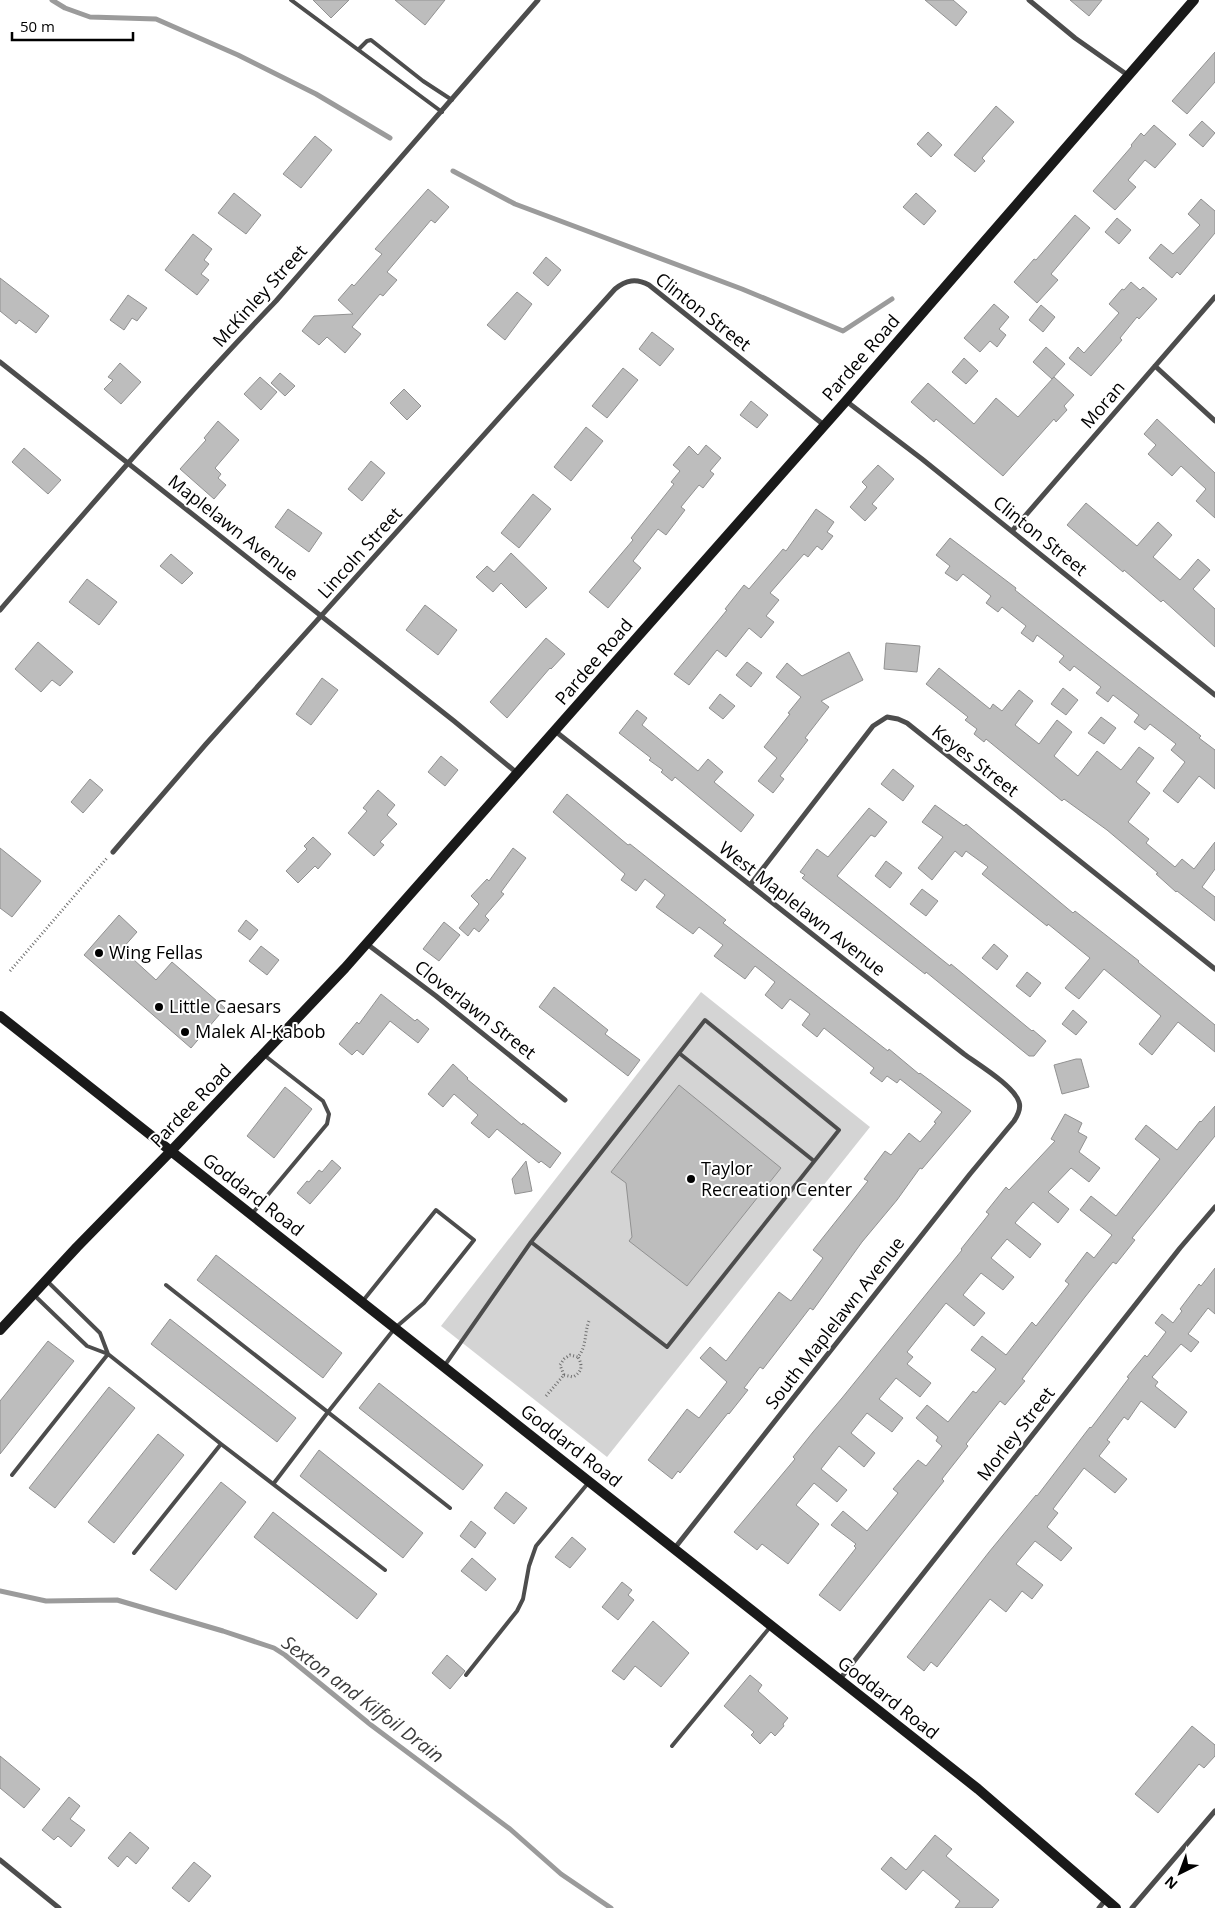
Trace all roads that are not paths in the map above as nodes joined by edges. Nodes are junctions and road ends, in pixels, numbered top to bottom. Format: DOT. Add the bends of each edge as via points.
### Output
graph roads {
  1 [pos="291,0"];
  2 [pos="538,0"];
  3 [pos="1029,0"];
  4 [pos="1194,0"];
  5 [pos="359,49"];
  6 [pos="1129,76"];
  7 [pos="452,100"];
  8 [pos="442,112"];
  9 [pos="633,280"];
  10 [pos="1215,297"];
  11 [pos="0,362"];
  12 [pos="1155,366"];
  13 [pos="846,401"];
  14 [pos="1215,421"];
  15 [pos="824,425"];
  16 [pos="128,463"];
  17 [pos="1012,531"];
  18 [pos="0,610"];
  19 [pos="322,616"];
  20 [pos="1215,695"];
  21 [pos="554,731"];
  22 [pos="517,773"];
  23 [pos="113,852"];
  24 [pos="750,885"];
  25 [pos="367,944"];
  26 [pos="1215,968"];
  27 [pos="0,1016"];
  28 [pos="679,1053"];
  29 [pos="263,1054"];
  30 [pos="565,1100"];
  31 [pos="1018,1115"];
  32 [pos="171,1151"];
  33 [pos="814,1161"];
  34 [pos="1215,1207"];
  35 [pos="251,1215"];
  36 [pos="531,1242"];
  37 [pos="46,1280"];
  38 [pos="166,1285"];
  39 [pos="32,1294"];
  40 [pos="362,1302"];
  41 [pos="395,1328"];
  42 [pos="0,1330"];
  43 [pos="108,1354"];
  44 [pos="444,1367"];
  45 [pos="328,1412"];
  46 [pos="221,1444"];
  47 [pos="12,1475"];
  48 [pos="589,1482"];
  49 [pos="274,1483"];
  50 [pos="450,1508"];
  51 [pos="674,1549"];
  52 [pos="134,1553"];
  53 [pos="385,1570"];
  54 [pos="771,1626"];
  55 [pos="466,1675"];
  56 [pos="839,1680"];
  57 [pos="672,1746"];
  58 [pos="1215,1811"];
  59 [pos="0,1860"];
  60 [pos="1106,1899"];
  61 [pos="59,1908"];
  62 [pos="1099,1908"];
  63 [pos="1116,1908"];
  64 [pos="1132,1908"];
  1 -- 5 [label="lane"];
  2 -- 7 [label="street, McKinley Street"];
  3 -- 6 [label="street"];
  4 -- 6 [label="main road, Pardee Road"];
  5 -- 7 [label="lane" via="371,40"];
  5 -- 8 [label="lane"];
  6 -- 13 [label="main road, Pardee Road"];
  7 -- 8 [label="street, McKinley Street"];
  8 -- 16 [label="street, McKinley Street"];
  9 -- 15 [label="street, Clinton Street" via="649,285"];
  9 -- 19 [label="street, Lincoln Street" via="614,288"];
  10 -- 12 [label="street, Moran"];
  11 -- 16 [label="street, Maplelawn Avenue"];
  12 -- 14 [label="street"];
  12 -- 17 [label="street, Moran"];
  13 -- 15 [label="main road, Pardee Road"];
  13 -- 17 [label="street, Clinton Street"];
  15 -- 21 [label="main road, Pardee Road"];
  16 -- 18 [label="street, McKinley Street"];
  16 -- 19 [label="street, Maplelawn Avenue"];
  17 -- 20 [label="street, Clinton Street"];
  19 -- 22 [label="street, Maplelawn Avenue"];
  19 -- 23 [label="street, Lincoln Street"];
  21 -- 22 [label="main road, Pardee Road"];
  21 -- 24 [label="street, West Maplelawn Avenue"];
  22 -- 25 [label="main road, Pardee Road"];
  24 -- 26 [label="street, Keyes Street" via="873,726 887,716 906,723"];
  24 -- 31 [label="street, West Maplelawn Avenue" via="1009,1088 1020,1104"];
  25 -- 29 [label="main road, Pardee Road"];
  25 -- 30 [label="street, Cloverlawn Street"];
  27 -- 32 [label="main road, Goddard Road"];
  28 -- 33 [label="lane"];
  28 -- 33 [label="lane" via="705,1020 839,1130"];
  28 -- 36 [label="lane"];
  29 -- 32 [label="main road, Pardee Road"];
  29 -- 35 [label="lane" via="323,1101 329,1114 326,1124"];
  31 -- 51 [label="street, South Maplelawn Avenue"];
  32 -- 35 [label="main road, Goddard Road"];
  32 -- 37 [label="main road, Pardee Road"];
  33 -- 36 [label="lane" via="667,1347"];
  34 -- 56 [label="street, Morley Street"];
  35 -- 40 [label="main road, Goddard Road"];
  36 -- 44 [label="lane"];
  37 -- 39 [label="main road, Pardee Road"];
  37 -- 43 [label="lane" via="100,1333"];
  38 -- 45 [label="lane"];
  39 -- 42 [label="main road, Pardee Road"];
  39 -- 43 [label="lane" via="87,1346"];
  40 -- 41 [label="main road, Goddard Road"];
  40 -- 41 [label="lane" via="436,1210 474,1240 424,1303"];
  41 -- 44 [label="main road, Goddard Road"];
  41 -- 45 [label="lane"];
  43 -- 46 [label="lane"];
  43 -- 47 [label="lane"];
  44 -- 48 [label="main road, Goddard Road"];
  45 -- 49 [label="lane"];
  45 -- 50 [label="lane"];
  46 -- 49 [label="lane"];
  46 -- 52 [label="lane"];
  48 -- 51 [label="main road, Goddard Road"];
  48 -- 55 [label="lane" via="536,1546 517,1611"];
  49 -- 53 [label="lane"];
  51 -- 54 [label="main road, Goddard Road"];
  54 -- 56 [label="main road, Goddard Road"];
  54 -- 57 [label="lane"];
  56 -- 60 [label="main road, Goddard Road" via="978,1789"];
  58 -- 64 [label="street"];
  59 -- 61 [label="street"];
  60 -- 62 [label="street"];
  60 -- 63 [label="main road, Goddard Road"];
}
